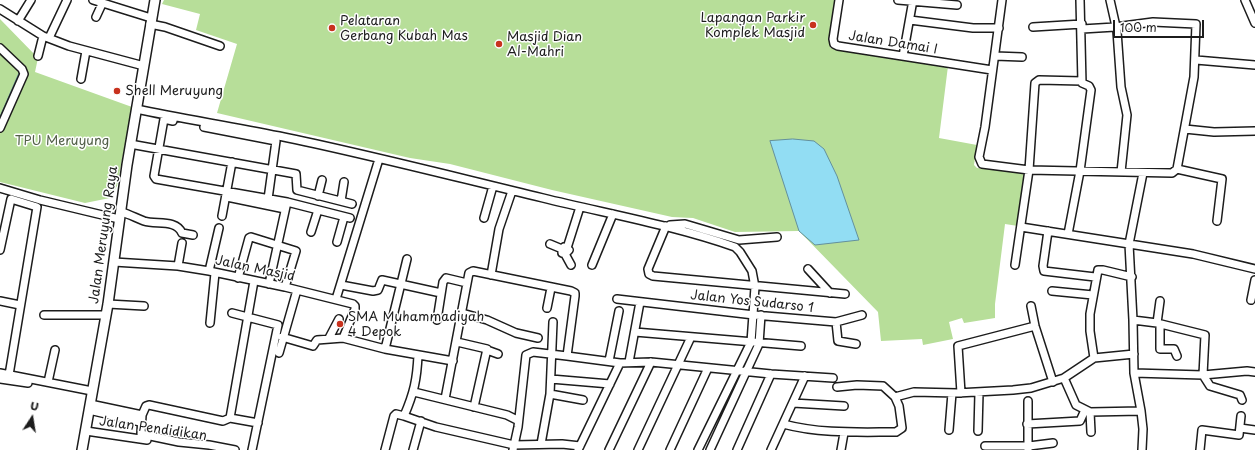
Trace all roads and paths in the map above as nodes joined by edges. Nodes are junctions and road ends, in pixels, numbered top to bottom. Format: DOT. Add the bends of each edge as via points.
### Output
graph roads {
  1 [pos="32,0"];
  2 [pos="39,0"];
  3 [pos="67,0"];
  4 [pos="93,0"];
  5 [pos="155,0"];
  6 [pos="839,0"];
  7 [pos="898,0"];
  8 [pos="1002,0"];
  9 [pos="1080,0"];
  10 [pos="1110,0"];
  11 [pos="1245,0"];
  12 [pos="913,1"];
  13 [pos="102,4"];
  14 [pos="957,5"];
  15 [pos="0,9"];
  16 [pos="96,17"];
  17 [pos="910,20"];
  18 [pos="18,21"];
  19 [pos="150,21"];
  20 [pos="1255,23"];
  21 [pos="1033,27"];
  22 [pos="1082,27"];
  23 [pos="1116,27"];
  24 [pos="999,28"];
  25 [pos="46,37"];
  26 [pos="220,46"];
  27 [pos="0,48"];
  28 [pos="86,51"];
  29 [pos="38,56"];
  30 [pos="903,56"];
  31 [pos="994,56"];
  32 [pos="1022,57"];
  33 [pos="1196,60"];
  34 [pos="1255,65"];
  35 [pos="144,66"];
  36 [pos="992,70"];
  37 [pos="81,79"];
  38 [pos="1082,81"];
  39 [pos="136,109"];
  40 [pos="0,128"];
  41 [pos="1185,129"];
  42 [pos="1255,131"];
  43 [pos="130,144"];
  44 [pos="158,149"];
  45 [pos="379,159"];
  46 [pos="232,162"];
  47 [pos="1177,169"];
  48 [pos="272,170"];
  49 [pos="1029,170"];
  50 [pos="1080,171"];
  51 [pos="1121,172"];
  52 [pos="1143,173"];
  53 [pos="322,180"];
  54 [pos="344,182"];
  55 [pos="493,186"];
  56 [pos="0,188"];
  57 [pos="512,191"];
  58 [pos="228,194"];
  59 [pos="318,196"];
  60 [pos="268,199"];
  61 [pos="341,202"];
  62 [pos="352,204"];
  63 [pos="286,206"];
  64 [pos="580,207"];
  65 [pos="318,210"];
  66 [pos="613,214"];
  67 [pos="120,215"];
  68 [pos="222,216"];
  69 [pos="3,218"];
  70 [pos="484,218"];
  71 [pos="1217,221"];
  72 [pos="666,226"];
  73 [pos="1021,226"];
  74 [pos="219,228"];
  75 [pos="1048,231"];
  76 [pos="311,232"];
  77 [pos="1068,234"];
  78 [pos="193,235"];
  79 [pos="777,237"];
  80 [pos="337,242"];
  81 [pos="182,243"];
  82 [pos="550,244"];
  83 [pos="1129,244"];
  84 [pos="278,245"];
  85 [pos="0,250"];
  86 [pos="565,250"];
  87 [pos="407,259"];
  88 [pos="114,262"];
  89 [pos="571,265"];
  90 [pos="592,265"];
  91 [pos="1015,265"];
  92 [pos="178,266"];
  93 [pos="808,269"];
  94 [pos="1255,270"];
  95 [pos="212,272"];
  96 [pos="491,276"];
  97 [pos="1095,277"];
  98 [pos="1132,277"];
  99 [pos="238,278"];
  100 [pos="1255,280"];
  101 [pos="254,281"];
  102 [pos="467,283"];
  103 [pos="269,284"];
  104 [pos="341,285"];
  105 [pos="400,285"];
  106 [pos="285,287"];
  107 [pos="755,287"];
  108 [pos="551,288"];
  109 [pos="297,290"];
  110 [pos="1052,291"];
  111 [pos="441,293"];
  112 [pos="830,293"];
  113 [pos="844,294"];
  114 [pos="1093,295"];
  115 [pos="336,299"];
  116 [pos="617,299"];
  117 [pos="1250,300"];
  118 [pos="0,301"];
  119 [pos="640,302"];
  120 [pos="1160,302"];
  121 [pos="20,304"];
  122 [pos="108,304"];
  123 [pos="144,306"];
  124 [pos="1032,306"];
  125 [pos="547,308"];
  126 [pos="619,311"];
  127 [pos="462,313"];
  128 [pos="232,314"];
  129 [pos="44,315"];
  130 [pos="106,315"];
  131 [pos="754,315"];
  132 [pos="762,315"];
  133 [pos="862,315"];
  134 [pos="249,317"];
  135 [pos="339,319"];
  136 [pos="437,320"];
  137 [pos="1133,320"];
  138 [pos="553,322"];
  139 [pos="836,322"];
  140 [pos="210,323"];
  141 [pos="1158,323"];
  142 [pos="1035,326"];
  143 [pos="635,332"];
  144 [pos="282,337"];
  145 [pos="691,337"];
  146 [pos="328,338"];
  147 [pos="343,338"];
  148 [pos="538,338"];
  149 [pos="457,342"];
  150 [pos="755,343"];
  151 [pos="856,344"];
  152 [pos="801,346"];
  153 [pos="385,349"];
  154 [pos="55,350"];
  155 [pos="487,350"];
  156 [pos="279,353"];
  157 [pos="498,354"];
  158 [pos="1134,354"];
  159 [pos="418,355"];
  160 [pos="552,355"];
  161 [pos="567,356"];
  162 [pos="1177,356"];
  163 [pos="1094,358"];
  164 [pos="453,361"];
  165 [pos="609,362"];
  166 [pos="629,362"];
  167 [pos="651,362"];
  168 [pos="620,363"];
  169 [pos="679,364"];
  170 [pos="708,368"];
  171 [pos="737,370"];
  172 [pos="747,371"];
  173 [pos="1255,372"];
  174 [pos="0,373"];
  175 [pos="1134,373"];
  176 [pos="771,374"];
  177 [pos="9,375"];
  178 [pos="1203,375"];
  179 [pos="805,376"];
  180 [pos="833,378"];
  181 [pos="1064,378"];
  182 [pos="0,379"];
  183 [pos="551,379"];
  184 [pos="48,382"];
  185 [pos="1053,382"];
  186 [pos="610,384"];
  187 [pos="837,387"];
  188 [pos="414,392"];
  189 [pos="957,393"];
  190 [pos="979,393"];
  191 [pos="550,394"];
  192 [pos="895,397"];
  193 [pos="445,399"];
  194 [pos="91,400"];
  195 [pos="583,400"];
  196 [pos="1242,400"];
  197 [pos="1028,401"];
  198 [pos="793,403"];
  199 [pos="844,406"];
  200 [pos="474,407"];
  201 [pos="1087,411"];
  202 [pos="1141,411"];
  203 [pos="404,416"];
  204 [pos="1242,416"];
  205 [pos="230,418"];
  206 [pos="141,419"];
  207 [pos="517,420"];
  208 [pos="421,421"];
  209 [pos="258,423"];
  210 [pos="783,424"];
  211 [pos="1027,424"];
  212 [pos="1240,428"];
  213 [pos="949,430"];
  214 [pos="1255,430"];
  215 [pos="86,431"];
  216 [pos="978,431"];
  217 [pos="1091,432"];
  218 [pos="844,433"];
  219 [pos="1054,443"];
  220 [pos="541,444"];
  221 [pos="985,446"];
  222 [pos="513,447"];
  223 [pos="579,448"];
  224 [pos="1029,448"];
  225 [pos="82,450"];
  226 [pos="218,450"];
  227 [pos="235,450"];
  228 [pos="252,450"];
  229 [pos="385,450"];
  230 [pos="413,450"];
  231 [pos="609,450"];
  232 [pos="638,450"];
  233 [pos="670,450"];
  234 [pos="698,450"];
  235 [pos="710,450"];
  236 [pos="737,450"];
  237 [pos="771,450"];
  238 [pos="841,450"];
  239 [pos="1142,450"];
  240 [pos="1200,450"];
  1 -- 2 [label="street"];
  1 -- 18 [label="street"];
  3 -- 25 [label="street"];
  4 -- 13 [label="street"];
  5 -- 19 [label="main road, Jalan Meruyung Raya"];
  6 -- 30 [label="street, Jalan Damai I" via="834,44"];
  7 -- 12 [label="street"];
  8 -- 24 [label="street"];
  9 -- 22 [label="street"];
  10 -- 23 [label="street"];
  11 -- 20 [label="street"];
  12 -- 14 [label="street"];
  12 -- 17 [label="street"];
  13 -- 16 [label="street"];
  13 -- 19 [label="street"];
  15 -- 18 [label="street"];
  17 -- 24 [label="street" via="973,28"];
  17 -- 30 [label="street"];
  18 -- 25 [label="street"];
  19 -- 26 [label="street"];
  19 -- 35 [label="main road, Jalan Meruyung Raya"];
  21 -- 22 [label="street"];
  22 -- 23 [label="street"];
  22 -- 38 [label="street"];
  23 -- 33 [label="street" via="1153,22 1196,24"];
  23 -- 51 [label="street" via="1121,87 1127,115"];
  24 -- 31 [label="street"];
  25 -- 28 [label="street"];
  25 -- 29 [label="street"];
  27 -- 40 [label="street" via="24,74"];
  28 -- 35 [label="street"];
  28 -- 37 [label="street"];
  30 -- 36 [label="street, Jalan Damai I"];
  31 -- 32 [label="street"];
  31 -- 36 [label="street"];
  33 -- 34 [label="street"];
  33 -- 41 [label="street"];
  35 -- 39 [label="main road, Jalan Meruyung Raya"];
  36 -- 49 [label="street" via="980,161 992,166"];
  38 -- 49 [label="street" via="1039,80 1035,83"];
  38 -- 50 [label="street" via="1083,85 1089,86 1091,90"];
  39 -- 43 [label="main road, Jalan Meruyung Raya"];
  39 -- 45 [label="street" via="278,136"];
  41 -- 42 [label="street" via="1214,132"];
  41 -- 47 [label="street"];
  43 -- 44 [label="street"];
  43 -- 67 [label="main road, Jalan Meruyung Raya"];
  44 -- 46 [label="street"];
  44 -- 48 [label="street" via="164,119 276,141"];
  44 -- 58 [label="street" via="154,176 156,180"];
  45 -- 55 [label="street"];
  45 -- 104 [label="street"];
  46 -- 48 [label="street"];
  46 -- 58 [label="street"];
  47 -- 52 [label="street" via="1167,174"];
  47 -- 71 [label="street" via="1222,179"];
  48 -- 59 [label="street" via="296,174 297,190"];
  48 -- 60 [label="street"];
  49 -- 50 [label="street"];
  49 -- 73 [label="street"];
  50 -- 51 [label="street"];
  50 -- 77 [label="street"];
  51 -- 52 [label="street"];
  52 -- 83 [label="street"];
  53 -- 59 [label="street"];
  54 -- 61 [label="street"];
  55 -- 57 [label="street"];
  55 -- 70 [label="street"];
  56 -- 67 [label="street" via="40,200"];
  57 -- 64 [label="street"];
  57 -- 96 [label="street" via="499,229"];
  58 -- 60 [label="street"];
  58 -- 63 [label="street"];
  58 -- 68 [label="street"];
  59 -- 61 [label="street"];
  60 -- 63 [label="street"];
  61 -- 62 [label="street"];
  63 -- 65 [label="street"];
  63 -- 84 [label="street"];
  64 -- 66 [label="street"];
  64 -- 86 [label="street"];
  65 -- 76 [label="street"];
  65 -- 80 [label="street" via="347,218"];
  66 -- 72 [label="street"];
  66 -- 90 [label="street"];
  67 -- 78 [label="street" via="171,224 182,233"];
  67 -- 88 [label="main road, Jalan Meruyung Raya"];
  69 -- 85 [label="street"];
  69 -- 121 [label="street" via="11,199 38,207"];
  72 -- 79 [label="street" via="685,224 739,240"];
  72 -- 107 [label="street" via="735,247 752,271"];
  72 -- 107 [label="street" via="648,269 649,274 681,280"];
  73 -- 75 [label="street"];
  73 -- 91 [label="street"];
  74 -- 95 [label="street"];
  75 -- 77 [label="street"];
  75 -- 97 [label="street" via="1044,271"];
  77 -- 83 [label="street"];
  81 -- 92 [label="street"];
  82 -- 86 [label="street"];
  83 -- 94 [label="street" via="1193,254"];
  83 -- 98 [label="street"];
  84 -- 99 [label="street" via="250,237"];
  84 -- 103 [label="street"];
  84 -- 106 [label="street" via="296,253"];
  86 -- 89 [label="street"];
  87 -- 105 [label="street"];
  88 -- 92 [label="street, Jalan Masjid"];
  88 -- 122 [label="main road, Jalan Meruyung Raya"];
  92 -- 95 [label="street, Jalan Masjid"];
  93 -- 112 [label="street"];
  95 -- 99 [label="street, Jalan Masjid"];
  95 -- 140 [label="street"];
  96 -- 102 [label="street" via="470,272"];
  96 -- 108 [label="street"];
  97 -- 98 [label="street" via="1100,269"];
  97 -- 114 [label="street"];
  98 -- 137 [label="street"];
  99 -- 101 [label="street, Jalan Masjid"];
  100 -- 117 [label="street"];
  101 -- 103 [label="street, Jalan Masjid"];
  101 -- 134 [label="street"];
  102 -- 111 [label="street" via="446,278"];
  102 -- 127 [label="street"];
  103 -- 106 [label="street, Jalan Masjid"];
  104 -- 105 [label="street" via="373,291 378,290 382,280"];
  104 -- 115 [label="street"];
  105 -- 111 [label="street"];
  105 -- 153 [label="street"];
  106 -- 109 [label="street, Jalan Masjid"];
  107 -- 112 [label="street"];
  107 -- 131 [label="street"];
  108 -- 125 [label="street"];
  108 -- 161 [label="street" via="571,291 576,296"];
  109 -- 115 [label="street, Jalan Masjid"];
  109 -- 144 [label="street"];
  110 -- 114 [label="street"];
  111 -- 136 [label="street"];
  112 -- 113 [label="street"];
  114 -- 163 [label="street" via="1090,324"];
  115 -- 147 [label="street, Jalan Masjid" via="355,306"];
  116 -- 119 [label="street, Jalan Yos Sudarso 1"];
  118 -- 121 [label="street"];
  119 -- 131 [label="street, Jalan Yos Sudarso 1"];
  119 -- 143 [label="street"];
  120 -- 141 [label="street"];
  121 -- 177 [label="street"];
  122 -- 123 [label="street"];
  122 -- 130 [label="main road, Jalan Meruyung Raya"];
  124 -- 142 [label="street"];
  126 -- 165 [label="street"];
  127 -- 148 [label="street" via="487,320 516,333"];
  127 -- 149 [label="street"];
  128 -- 134 [label="street"];
  129 -- 130 [label="street"];
  130 -- 194 [label="main road, Jalan Meruyung Raya"];
  131 -- 132 [label="street, Jalan Yos Sudarso 1"];
  131 -- 150 [label="street"];
  132 -- 139 [label="street, Jalan Yos Sudarso 1"];
  132 -- 150 [label="street"];
  133 -- 139 [label="street, Jalan Yos Sudarso 1"];
  134 -- 205 [label="street"];
  134 -- 209 [label="street" via="276,323 279,328"];
  135 -- 146 [label="street"];
  137 -- 141 [label="street"];
  137 -- 158 [label="street"];
  138 -- 160 [label="street"];
  139 -- 151 [label="street" via="838,341"];
  141 -- 162 [label="street" via="1160,349 1176,350"];
  141 -- 178 [label="street" via="1205,335"];
  142 -- 185 [label="street"];
  142 -- 189 [label="street" via="958,346"];
  143 -- 145 [label="street"];
  143 -- 166 [label="street"];
  144 -- 146 [label="street" via="313,346 317,340"];
  144 -- 156 [label="street"];
  145 -- 150 [label="street"];
  145 -- 169 [label="street"];
  146 -- 147 [label="street"];
  147 -- 153 [label="street"];
  149 -- 155 [label="street"];
  149 -- 164 [label="street"];
  150 -- 152 [label="street"];
  150 -- 171 [label="street"];
  150 -- 172 [label="street"];
  153 -- 159 [label="street"];
  154 -- 184 [label="street"];
  155 -- 157 [label="street"];
  155 -- 200 [label="street"];
  158 -- 163 [label="street"];
  158 -- 175 [label="street"];
  159 -- 164 [label="street"];
  159 -- 188 [label="street"];
  160 -- 161 [label="street"];
  160 -- 183 [label="street"];
  160 -- 207 [label="street" via="533,352 526,355"];
  161 -- 165 [label="street"];
  163 -- 181 [label="street"];
  164 -- 193 [label="street"];
  165 -- 168 [label="street"];
  166 -- 167 [label="street"];
  166 -- 168 [label="street"];
  167 -- 169 [label="street"];
  167 -- 231 [label="street"];
  168 -- 186 [label="street"];
  169 -- 170 [label="street"];
  169 -- 232 [label="street"];
  170 -- 171 [label="street"];
  170 -- 233 [label="street"];
  171 -- 172 [label="street"];
  171 -- 234 [label="street"];
  172 -- 176 [label="street"];
  172 -- 235 [label="street"];
  173 -- 178 [label="street"];
  174 -- 177 [label="street"];
  175 -- 178 [label="street"];
  175 -- 202 [label="street"];
  176 -- 179 [label="street"];
  176 -- 236 [label="street"];
  177 -- 184 [label="street"];
  178 -- 196 [label="street" via="1210,386 1240,395"];
  179 -- 180 [label="street"];
  179 -- 198 [label="street"];
  181 -- 185 [label="street"];
  181 -- 201 [label="street" via="1076,405"];
  182 -- 194 [label="street"];
  183 -- 186 [label="street"];
  183 -- 191 [label="street"];
  184 -- 194 [label="street"];
  185 -- 190 [label="street" via="1030,388"];
  186 -- 223 [label="street"];
  187 -- 192 [label="street" via="881,386"];
  188 -- 193 [label="street"];
  188 -- 203 [label="street"];
  189 -- 190 [label="street"];
  189 -- 192 [label="street" via="914,392"];
  189 -- 213 [label="street"];
  190 -- 216 [label="street"];
  191 -- 195 [label="street"];
  191 -- 220 [label="street"];
  192 -- 218 [label="street" via="899,406 902,428 900,430"];
  193 -- 200 [label="street"];
  194 -- 206 [label="street"];
  194 -- 215 [label="main road, Jalan Meruyung Raya"];
  197 -- 211 [label="street"];
  198 -- 199 [label="street"];
  198 -- 210 [label="street"];
  200 -- 207 [label="street"];
  201 -- 202 [label="street"];
  201 -- 211 [label="street" via="1080,421"];
  201 -- 217 [label="street"];
  202 -- 239 [label="street"];
  203 -- 208 [label="street"];
  203 -- 229 [label="street" via="394,416"];
  204 -- 212 [label="street"];
  205 -- 206 [label="street" via="223,421 149,405 146,406"];
  205 -- 209 [label="street"];
  206 -- 227 [label="street" via="141,434"];
  207 -- 222 [label="street"];
  208 -- 222 [label="street"];
  208 -- 230 [label="street"];
  209 -- 228 [label="street"];
  210 -- 218 [label="street"];
  210 -- 237 [label="street"];
  211 -- 224 [label="street"];
  212 -- 214 [label="street"];
  212 -- 240 [label="street" via="1238,435 1202,430"];
  215 -- 225 [label="main road, Jalan Meruyung Raya"];
  215 -- 226 [label="street, Jalan Pendidikan" via="140,438 180,447"];
  218 -- 238 [label="street"];
  219 -- 224 [label="street"];
  220 -- 222 [label="street"];
  220 -- 223 [label="street"];
  221 -- 224 [label="street"];
}
